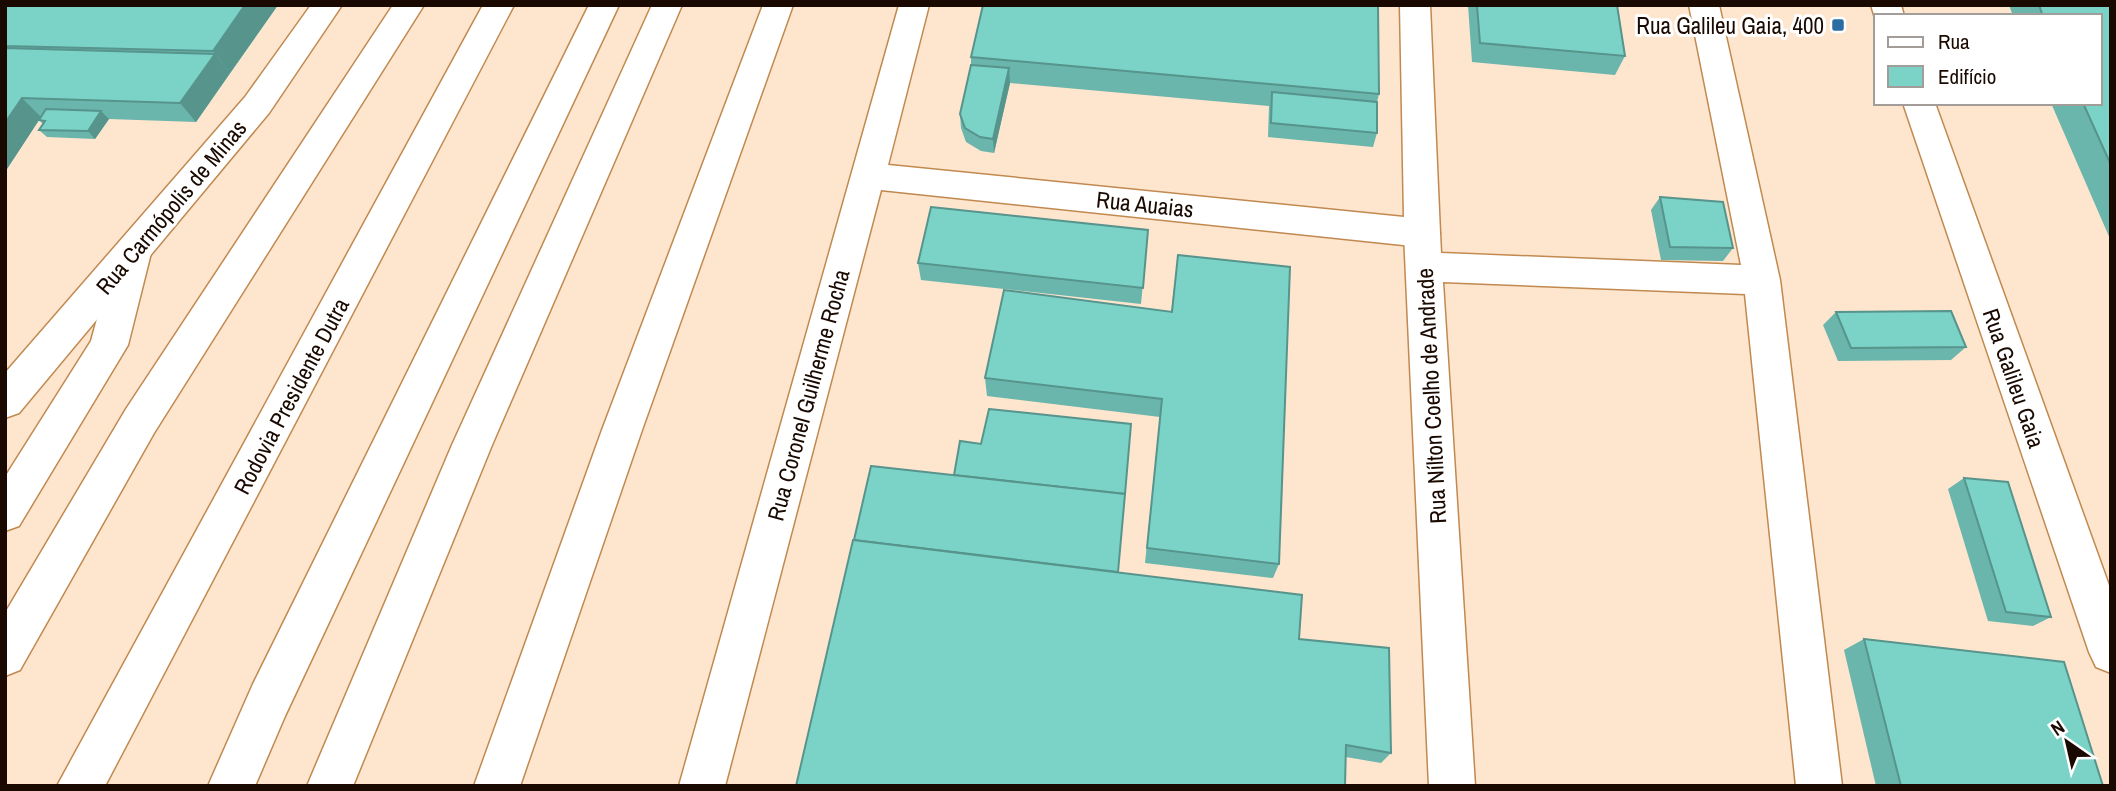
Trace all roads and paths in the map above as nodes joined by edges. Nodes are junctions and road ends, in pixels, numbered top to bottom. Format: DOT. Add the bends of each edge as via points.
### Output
graph roads {
  1 [pos="327,5"];
  2 [pos="409,5"];
  3 [pos="499,5"];
  4 [pos="604,5"];
  5 [pos="667,5"];
  6 [pos="778,5"];
  7 [pos="914,5"];
  8 [pos="1415,5"];
  9 [pos="1704,5"];
  10 [pos="1920,105"];
  11 [pos="867,176"];
  12 [pos="1423,250"];
  13 [pos="133,253"];
  14 [pos="1762,280"];
  15 [pos="5,401"];
  16 [pos="5,513"];
  17 [pos="2098,582"];
  18 [pos="2111,652"];
  19 [pos="5,656"];
  20 [pos="80,786"];
  21 [pos="232,786"];
  22 [pos="330,786"];
  23 [pos="497,786"];
  24 [pos="702,786"];
  25 [pos="1452,786"];
  26 [pos="1819,786"];
  1 -- 13 [label="main road, Rua Carmópolis de Minas" via="257,105"];
  2 -- 19 [label="main road" via="141,421"];
  3 -- 20 [label="main road, Rodovia Presidente Dutra"];
  4 -- 21 [label="main road" via="269,700"];
  5 -- 22 [label="main road" via="472,446"];
  6 -- 23 [label="main road"];
  7 -- 11 [label="main road, Rua Coronel Guilherme Rocha"];
  8 -- 12 [label="main road, Rua Nílton Coelho de Andrade"];
  9 -- 14 [label="main road"];
  10 -- 17 [label="main road, Rua Galileu Gaia"];
  11 -- 12 [label="main road, Rua Auaias"];
  11 -- 24 [label="main road, Rua Coronel Guilherme Rocha"];
  12 -- 14 [label="main road, Rua Auaias"];
  12 -- 25 [label="main road, Rua Nílton Coelho de Andrade"];
  13 -- 15 [label="main road, Rua Carmópolis de Minas"];
  13 -- 16 [label="main road" via="109,345"];
  14 -- 26 [label="main road"];
  17 -- 18 [label="main road, Rua Galileu Gaia"];
}
